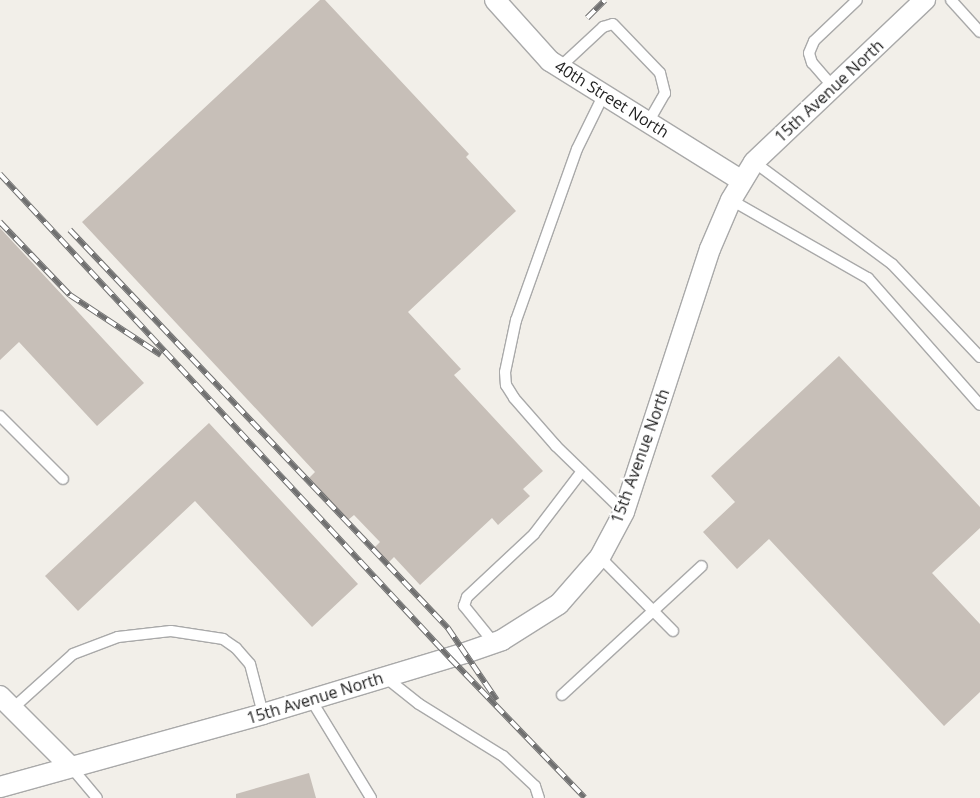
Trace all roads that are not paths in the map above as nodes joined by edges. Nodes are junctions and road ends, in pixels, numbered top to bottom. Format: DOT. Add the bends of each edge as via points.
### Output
graph roads {
  1 [pos="495,0"];
  2 [pos="857,0"];
  3 [pos="925,0"];
  4 [pos="951,0"];
  5 [pos="980,32"];
  6 [pos="560,67"];
  7 [pos="834,88"];
  8 [pos="604,94"];
  9 [pos="648,122"];
  10 [pos="754,162"];
  11 [pos="742,181"];
  12 [pos="731,200"];
  13 [pos="980,356"];
  14 [pos="980,405"];
  15 [pos="0,416"];
  16 [pos="582,471"];
  17 [pos="63,479"];
  18 [pos="624,512"];
  19 [pos="600,557"];
  20 [pos="702,566"];
  21 [pos="653,611"];
  22 [pos="674,631"];
  23 [pos="494,643"];
  24 [pos="384,677"];
  25 [pos="562,695"];
  26 [pos="310,698"];
  27 [pos="6,702"];
  28 [pos="264,714"];
  29 [pos="71,767"];
  30 [pos="0,787"];
  31 [pos="97,798"];
  32 [pos="371,798"];
  33 [pos="539,798"];
  1 -- 6 [label="street, 40th Street North" via="550,61"];
  2 -- 7 [label="lane" via="814,41 809,53 812,63"];
  3 -- 7 [label="street, 15th Avenue North"];
  4 -- 5 [label="lane"];
  6 -- 8 [label="street, 40th Street North"];
  6 -- 9 [label="lane" via="603,26 613,24 660,73 665,93"];
  7 -- 10 [label="street, 15th Avenue North"];
  8 -- 9 [label="street, 40th Street North"];
  8 -- 16 [label="lane" via="577,149 520,311 505,372 506,385 514,398"];
  9 -- 11 [label="street, 40th Street North"];
  10 -- 11 [label="street, 15th Avenue North"];
  10 -- 13 [label="lane" via="892,264"];
  11 -- 12 [label="street, 15th Avenue North"];
  12 -- 14 [label="lane" via="868,278"];
  12 -- 18 [label="street, 15th Avenue North" via="710,249"];
  15 -- 17 [label="lane"];
  16 -- 18 [label="lane"];
  16 -- 23 [label="lane" via="534,534 467,597 464,606"];
  18 -- 19 [label="street, 15th Avenue North"];
  19 -- 21 [label="lane"];
  19 -- 23 [label="street, 15th Avenue North" via="559,604 534,622"];
  20 -- 21 [label="lane"];
  21 -- 22 [label="lane"];
  21 -- 25 [label="lane"];
  23 -- 24 [label="street, 15th Avenue North"];
  24 -- 26 [label="street, 15th Avenue North"];
  24 -- 33 [label="lane" via="420,704 503,756 535,786"];
  26 -- 28 [label="street, 15th Avenue North"];
  26 -- 32 [label="lane"];
  27 -- 28 [label="lane" via="73,654 118,637 171,631 223,639 236,648 250,664"];
  27 -- 29 [label="street"];
  28 -- 29 [label="street, 15th Avenue North"];
  29 -- 30 [label="street, 15th Avenue North"];
  29 -- 31 [label="lane"];
}
